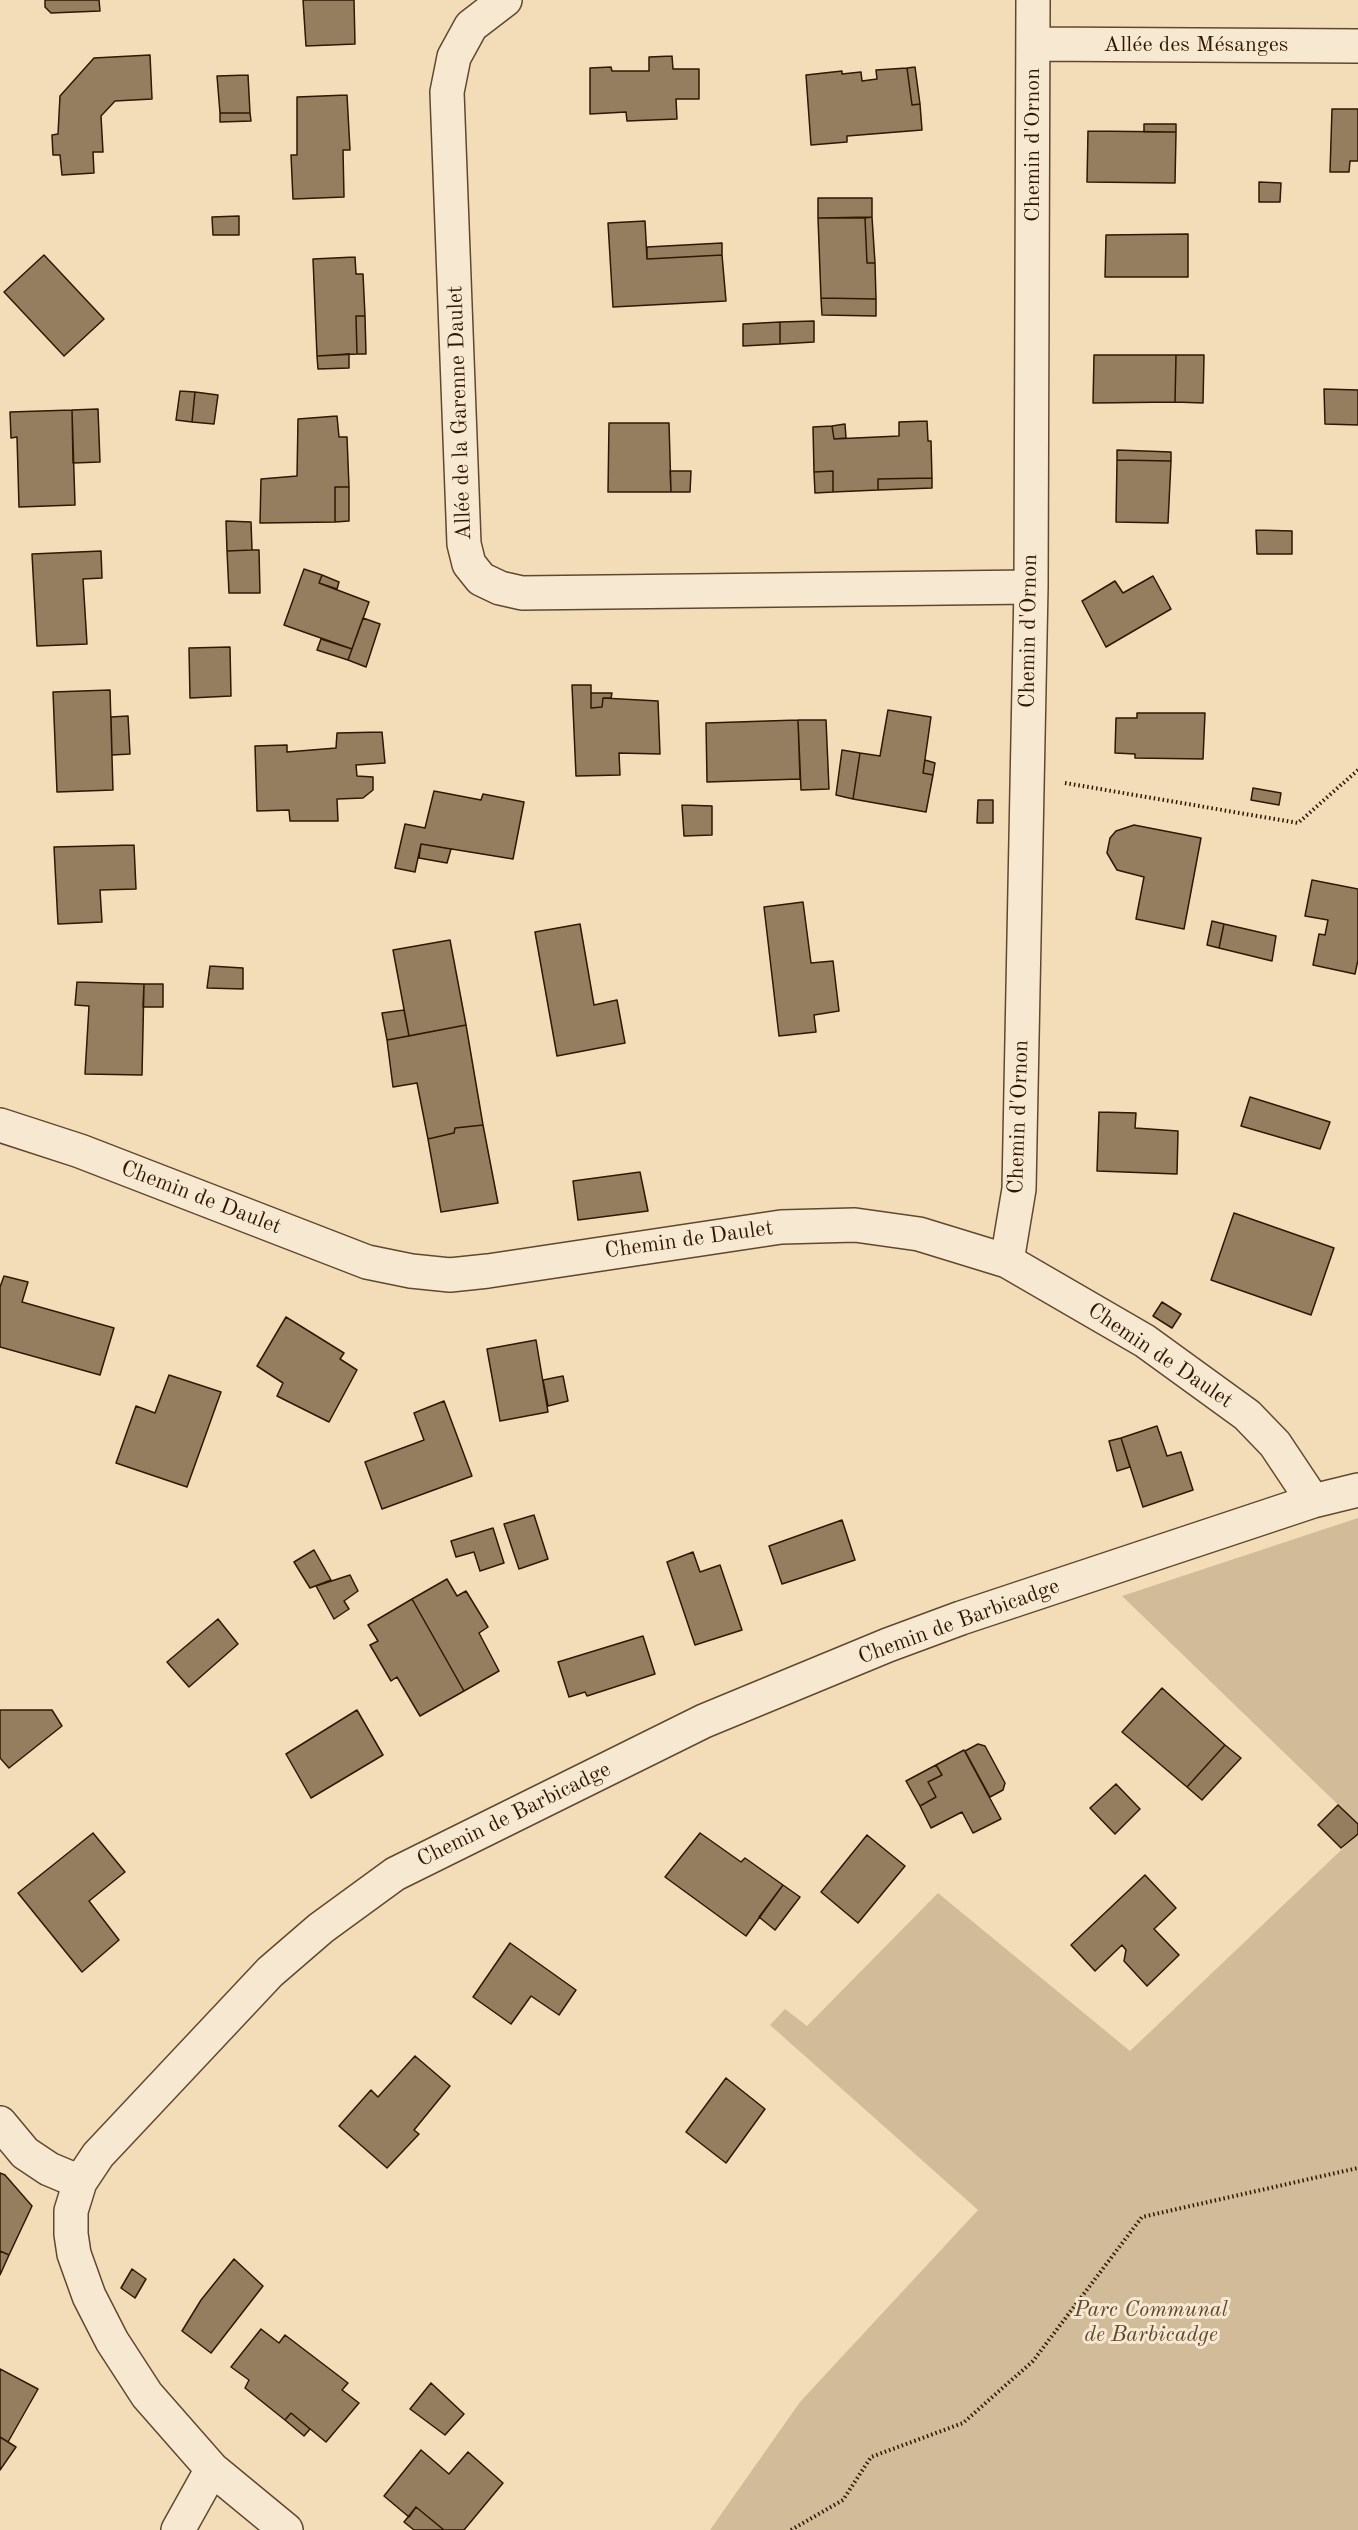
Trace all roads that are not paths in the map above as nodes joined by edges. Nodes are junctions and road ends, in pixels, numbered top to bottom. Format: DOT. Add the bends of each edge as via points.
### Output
graph roads {
  1 [pos="505,0"];
  2 [pos="1033,0"];
  3 [pos="1033,44"];
  4 [pos="1358,46"];
  5 [pos="1030,587"];
  6 [pos="0,1125"];
  7 [pos="1007,1261"];
  8 [pos="1358,1490"];
  9 [pos="1313,1501"];
  10 [pos="0,2123"];
  11 [pos="80,2182"];
  12 [pos="212,2469"];
  13 [pos="178,2530"];
  14 [pos="286,2530"];
  1 -- 5 [label="street, Allée de la Garenne Daulet" via="471,26 454,57 447,92 464,544 469,564 481,579 522,593"];
  2 -- 3 [label="street, Chemin d'Ornon"];
  3 -- 4 [label="street, Allée des Mésanges"];
  3 -- 5 [label="street, Chemin d'Ornon"];
  5 -- 7 [label="street, Chemin d'Ornon" via="1019,1189"];
  6 -- 7 [label="street, Chemin de Daulet" via="80,1151 367,1262 411,1271 450,1275 729,1233 855,1225 919,1234"];
  7 -- 9 [label="street, Chemin de Daulet" via="1145,1341 1247,1415 1275,1444"];
  8 -- 9 [label="street, Chemin de Barbicadge"];
  9 -- 11 [label="street, Chemin de Barbicadge" via="888,1645 704,1721 395,1874 321,1928 270,1972 98,2155"];
  10 -- 11 [label="street" via="25,2153"];
  11 -- 12 [label="street, Chemin de Barbicadge" via="71,2211 72,2234 74,2254 89,2296 147,2395"];
  12 -- 13 [label="street"];
  12 -- 14 [label="street, Chemin de Barbicadge"];
}
